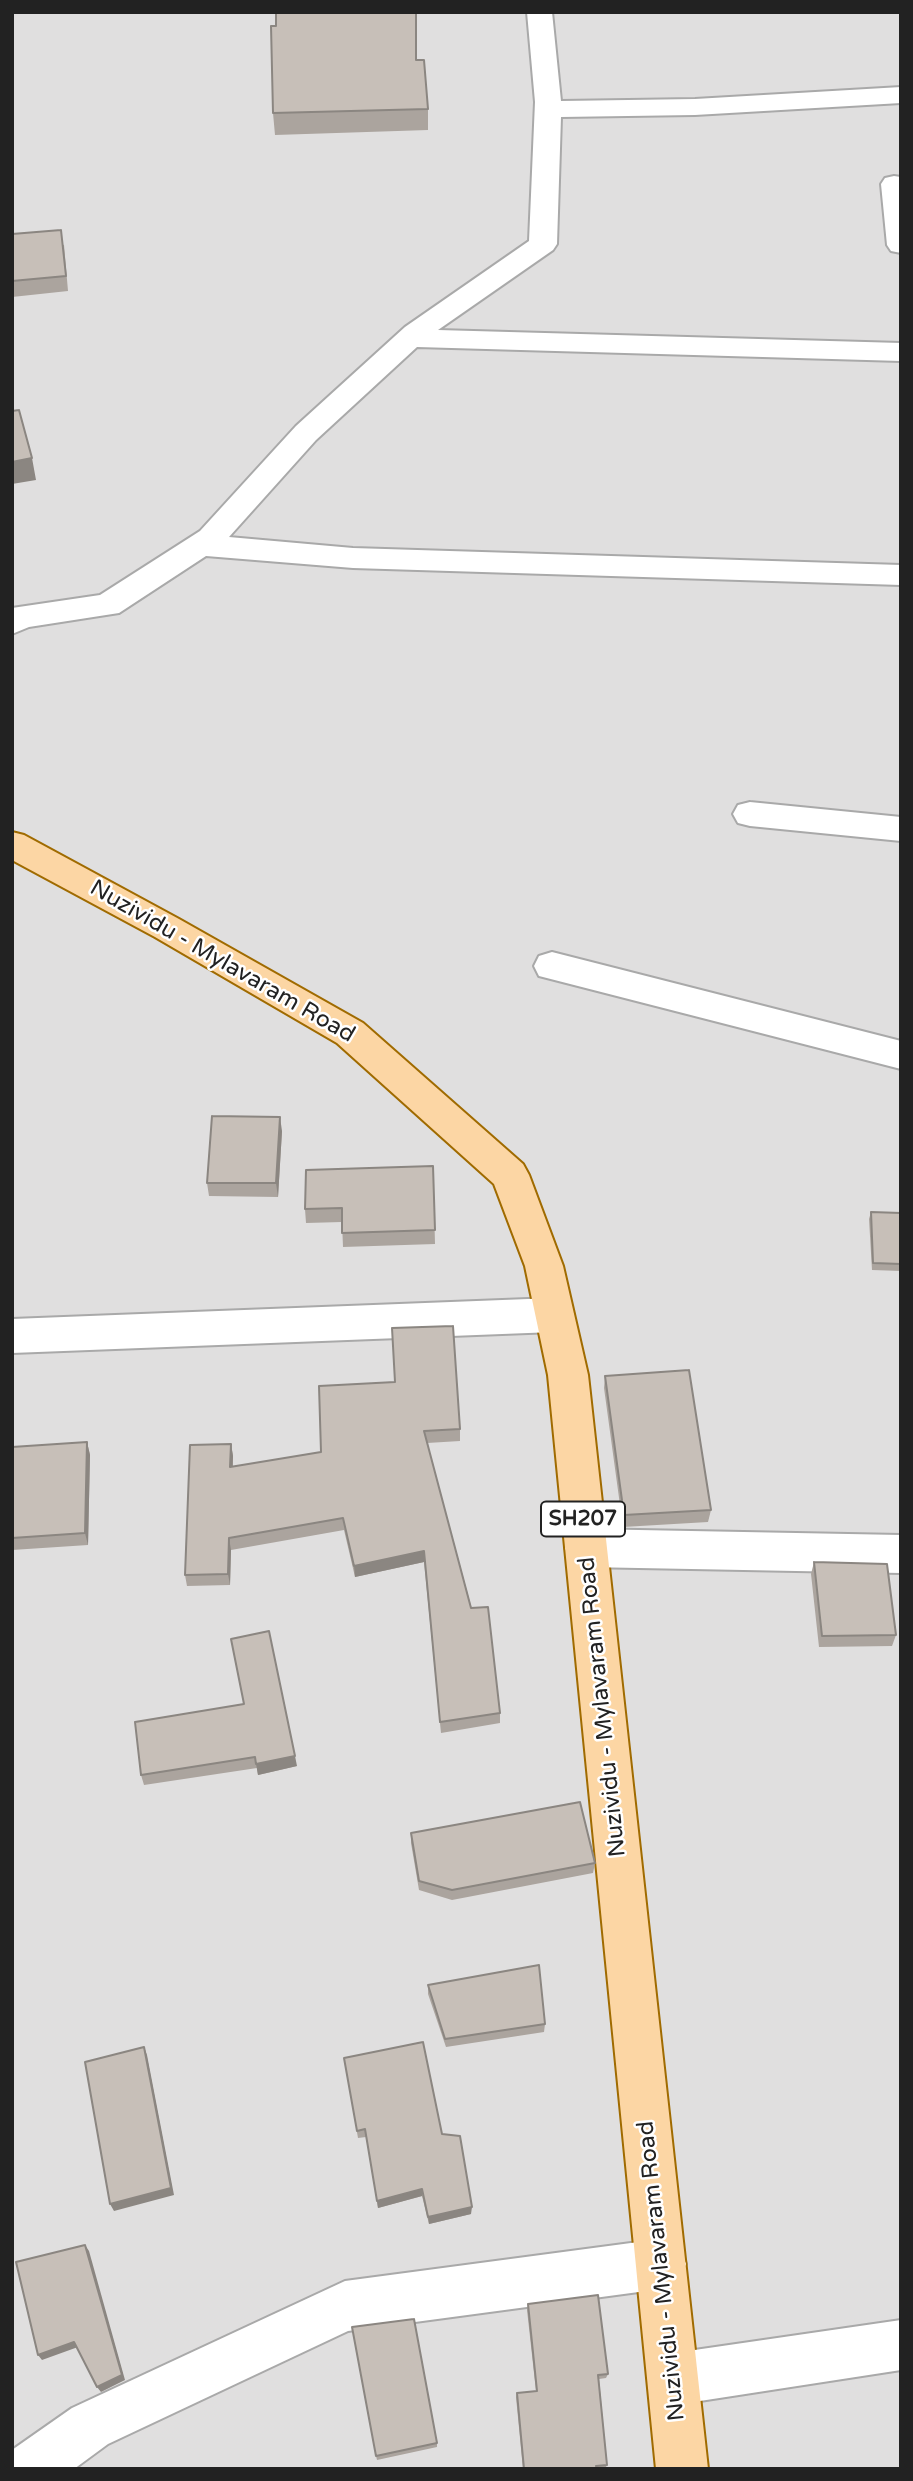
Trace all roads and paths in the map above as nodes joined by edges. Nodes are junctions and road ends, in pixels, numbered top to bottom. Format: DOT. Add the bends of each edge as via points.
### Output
graph roads {
  1 [pos="539,12"];
  2 [pos="901,95"];
  3 [pos="547,109"];
  4 [pos="901,184"];
  5 [pos="901,245"];
  6 [pos="410,338"];
  7 [pos="901,352"];
  8 [pos="200,545"];
  9 [pos="901,575"];
  10 [pos="12,622"];
  11 [pos="750,814"];
  12 [pos="901,829"];
  13 [pos="12,844"];
  14 [pos="552,966"];
  15 [pos="901,1055"];
  16 [pos="554,1315"];
  17 [pos="12,1336"];
  18 [pos="586,1548"];
  19 [pos="901,1554"];
  20 [pos="661,2264"];
  21 [pos="901,2345"];
  22 [pos="674,2379"];
  23 [pos="30,2469"];
  24 [pos="682,2469"];
  1 -- 3 [label="street"];
  2 -- 3 [label="street" via="695,107"];
  3 -- 6 [label="street" via="544,244"];
  4 -- 5 [label="street" via="894,184"];
  6 -- 7 [label="street"];
  6 -- 8 [label="street" via="306,433"];
  8 -- 9 [label="street" via="353,558"];
  8 -- 10 [label="street" via="108,605 20,617"];
  11 -- 12 [label="street"];
  13 -- 16 [label="main road, Nuzividu - Mylavaram Road / SH207" via="350,1033 510,1174 544,1266"];
  14 -- 15 [label="street"];
  16 -- 17 [label="street"];
  16 -- 18 [label="main road, Nuzividu - Mylavaram Road / SH207" via="568,1375"];
  18 -- 19 [label="street"];
  18 -- 20 [label="main road, Nuzividu - Mylavaram Road / SH207"];
  20 -- 22 [label="main road, Nuzividu - Mylavaram Road / SH207"];
  20 -- 23 [label="street" via="345,2306 90,2426"];
  21 -- 22 [label="street"];
  22 -- 24 [label="main road, Nuzividu - Mylavaram Road / SH207"];
}
